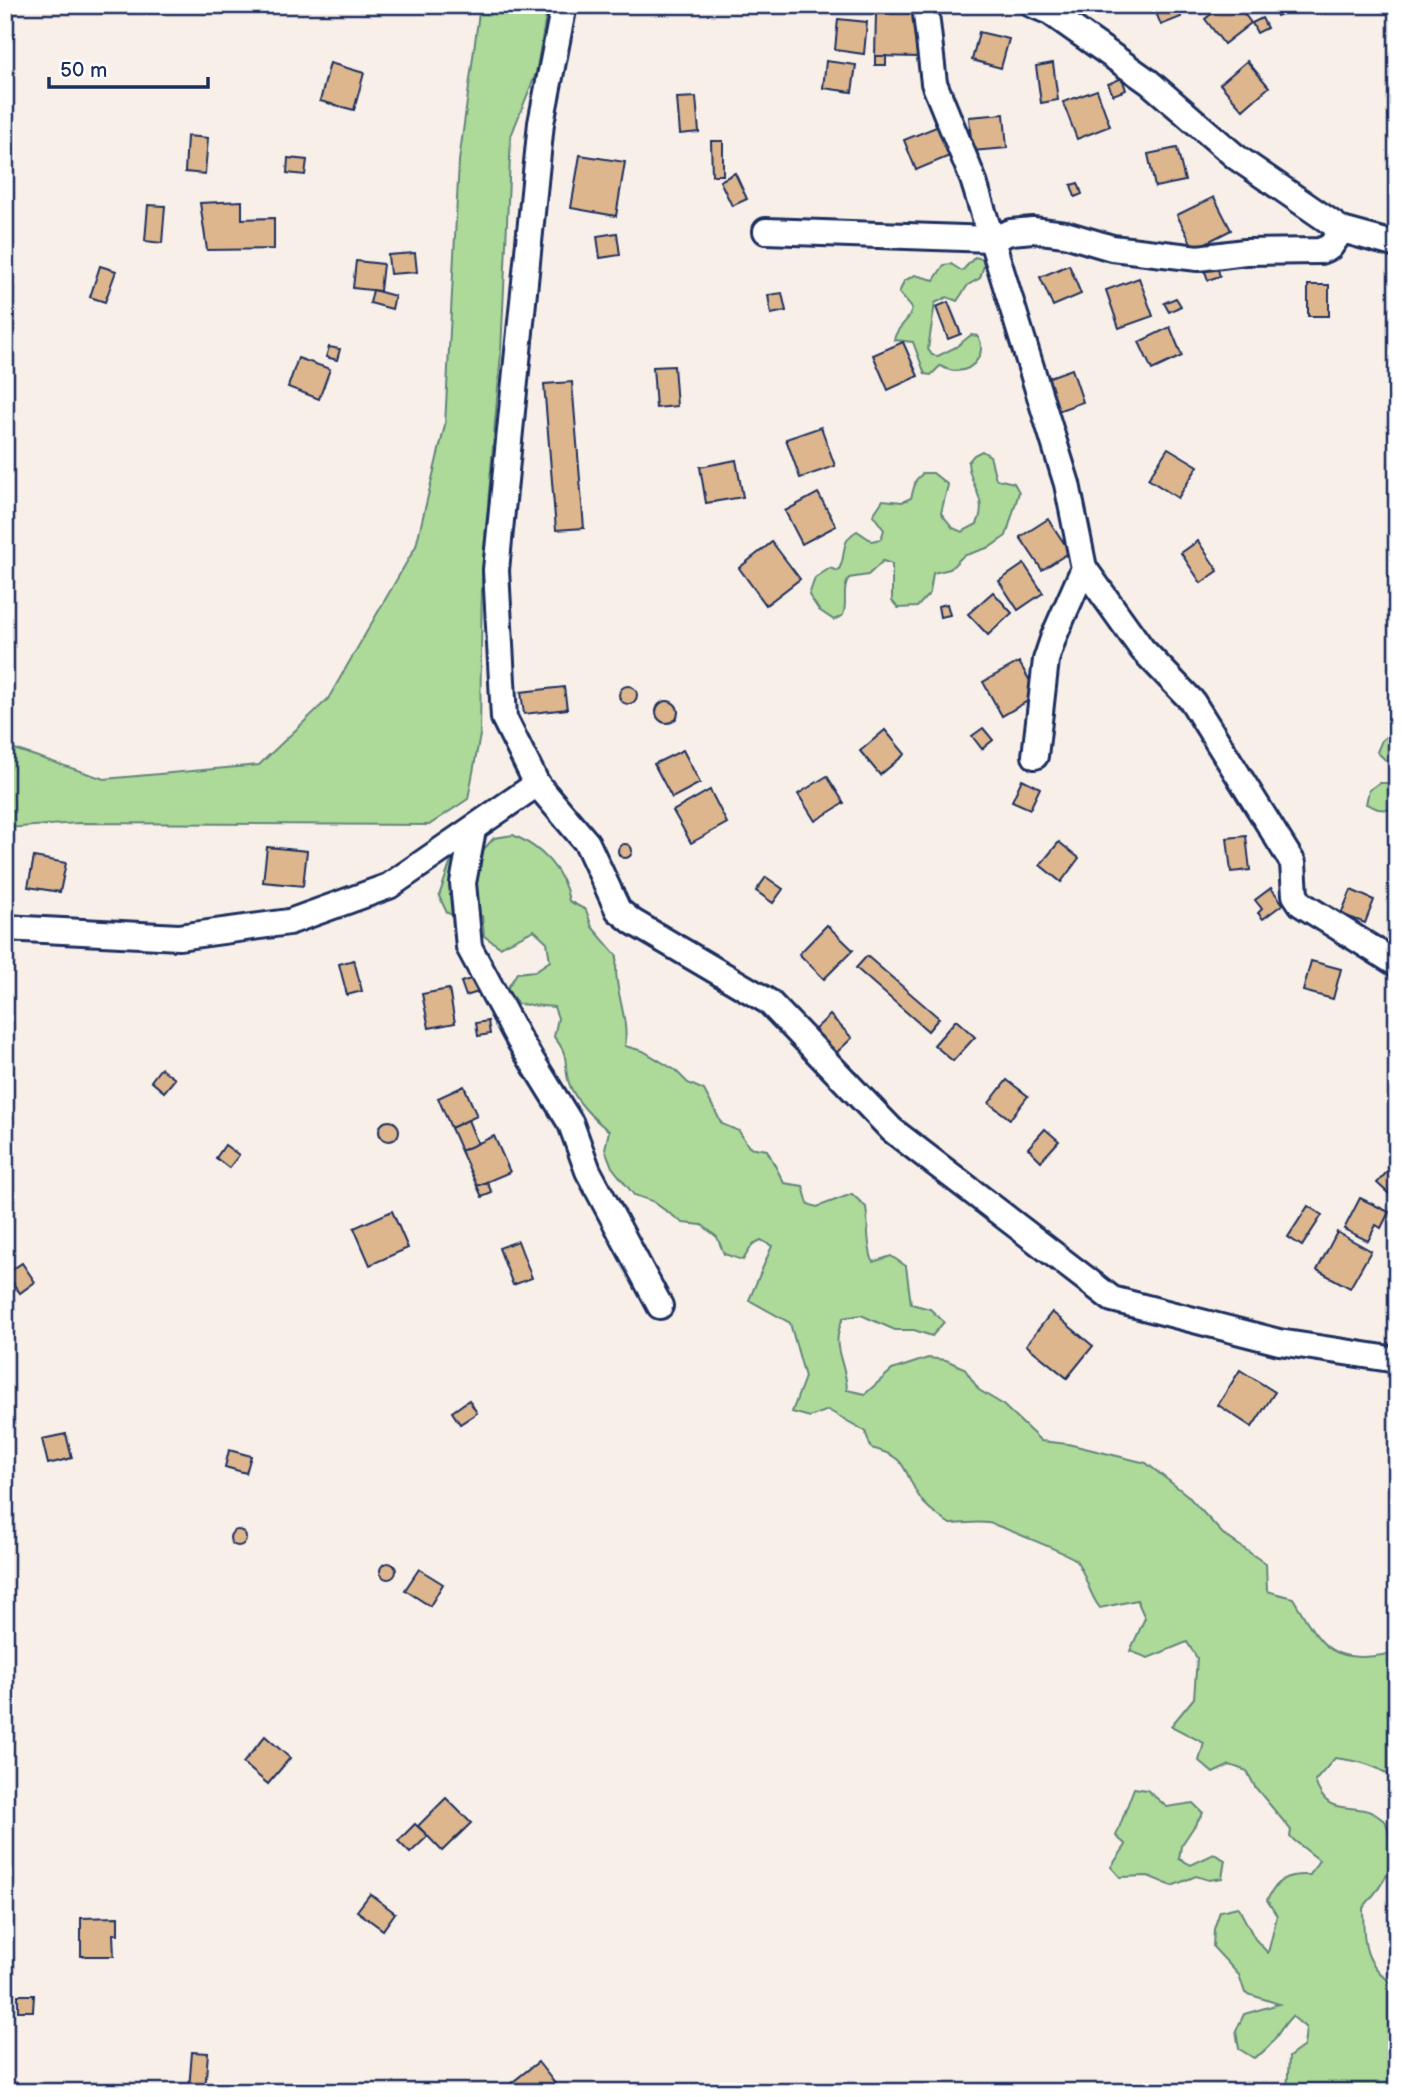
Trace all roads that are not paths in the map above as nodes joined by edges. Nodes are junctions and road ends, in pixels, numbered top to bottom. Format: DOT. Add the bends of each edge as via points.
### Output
graph roads {
  1 [pos="564,5"];
  2 [pos="925,5"];
  3 [pos="1033,5"];
  4 [pos="1342,230"];
  5 [pos="766,231"];
  6 [pos="991,239"];
  7 [pos="1397,245"];
  8 [pos="1084,568"];
  9 [pos="1035,756"];
  10 [pos="537,784"];
  11 [pos="472,830"];
  12 [pos="5,928"];
  13 [pos="1397,964"];
  14 [pos="660,1306"];
  15 [pos="1397,1360"];
  1 -- 10 [label="street" via="541,123 496,570 503,718"];
  2 -- 6 [label="street" via="933,83 973,179"];
  3 -- 4 [label="street" via="1050,12 1149,82 1237,157"];
  4 -- 6 [label="street" via="1330,247 1320,251 1198,258 1112,248 1033,230"];
  4 -- 7 [label="street"];
  5 -- 6 [label="street"];
  6 -- 8 [label="street" via="1067,484"];
  8 -- 9 [label="street" via="1046,660"];
  8 -- 13 [label="street" via="1142,649 1192,701 1293,863 1295,895 1301,904"];
  10 -- 11 [label="street"];
  10 -- 15 [label="street" via="587,843 618,910 769,1002 892,1130 1112,1299 1279,1342"];
  11 -- 12 [label="street" via="389,886 289,922 179,937"];
  11 -- 14 [label="street" via="463,883 469,947 570,1124 588,1171"];
}
